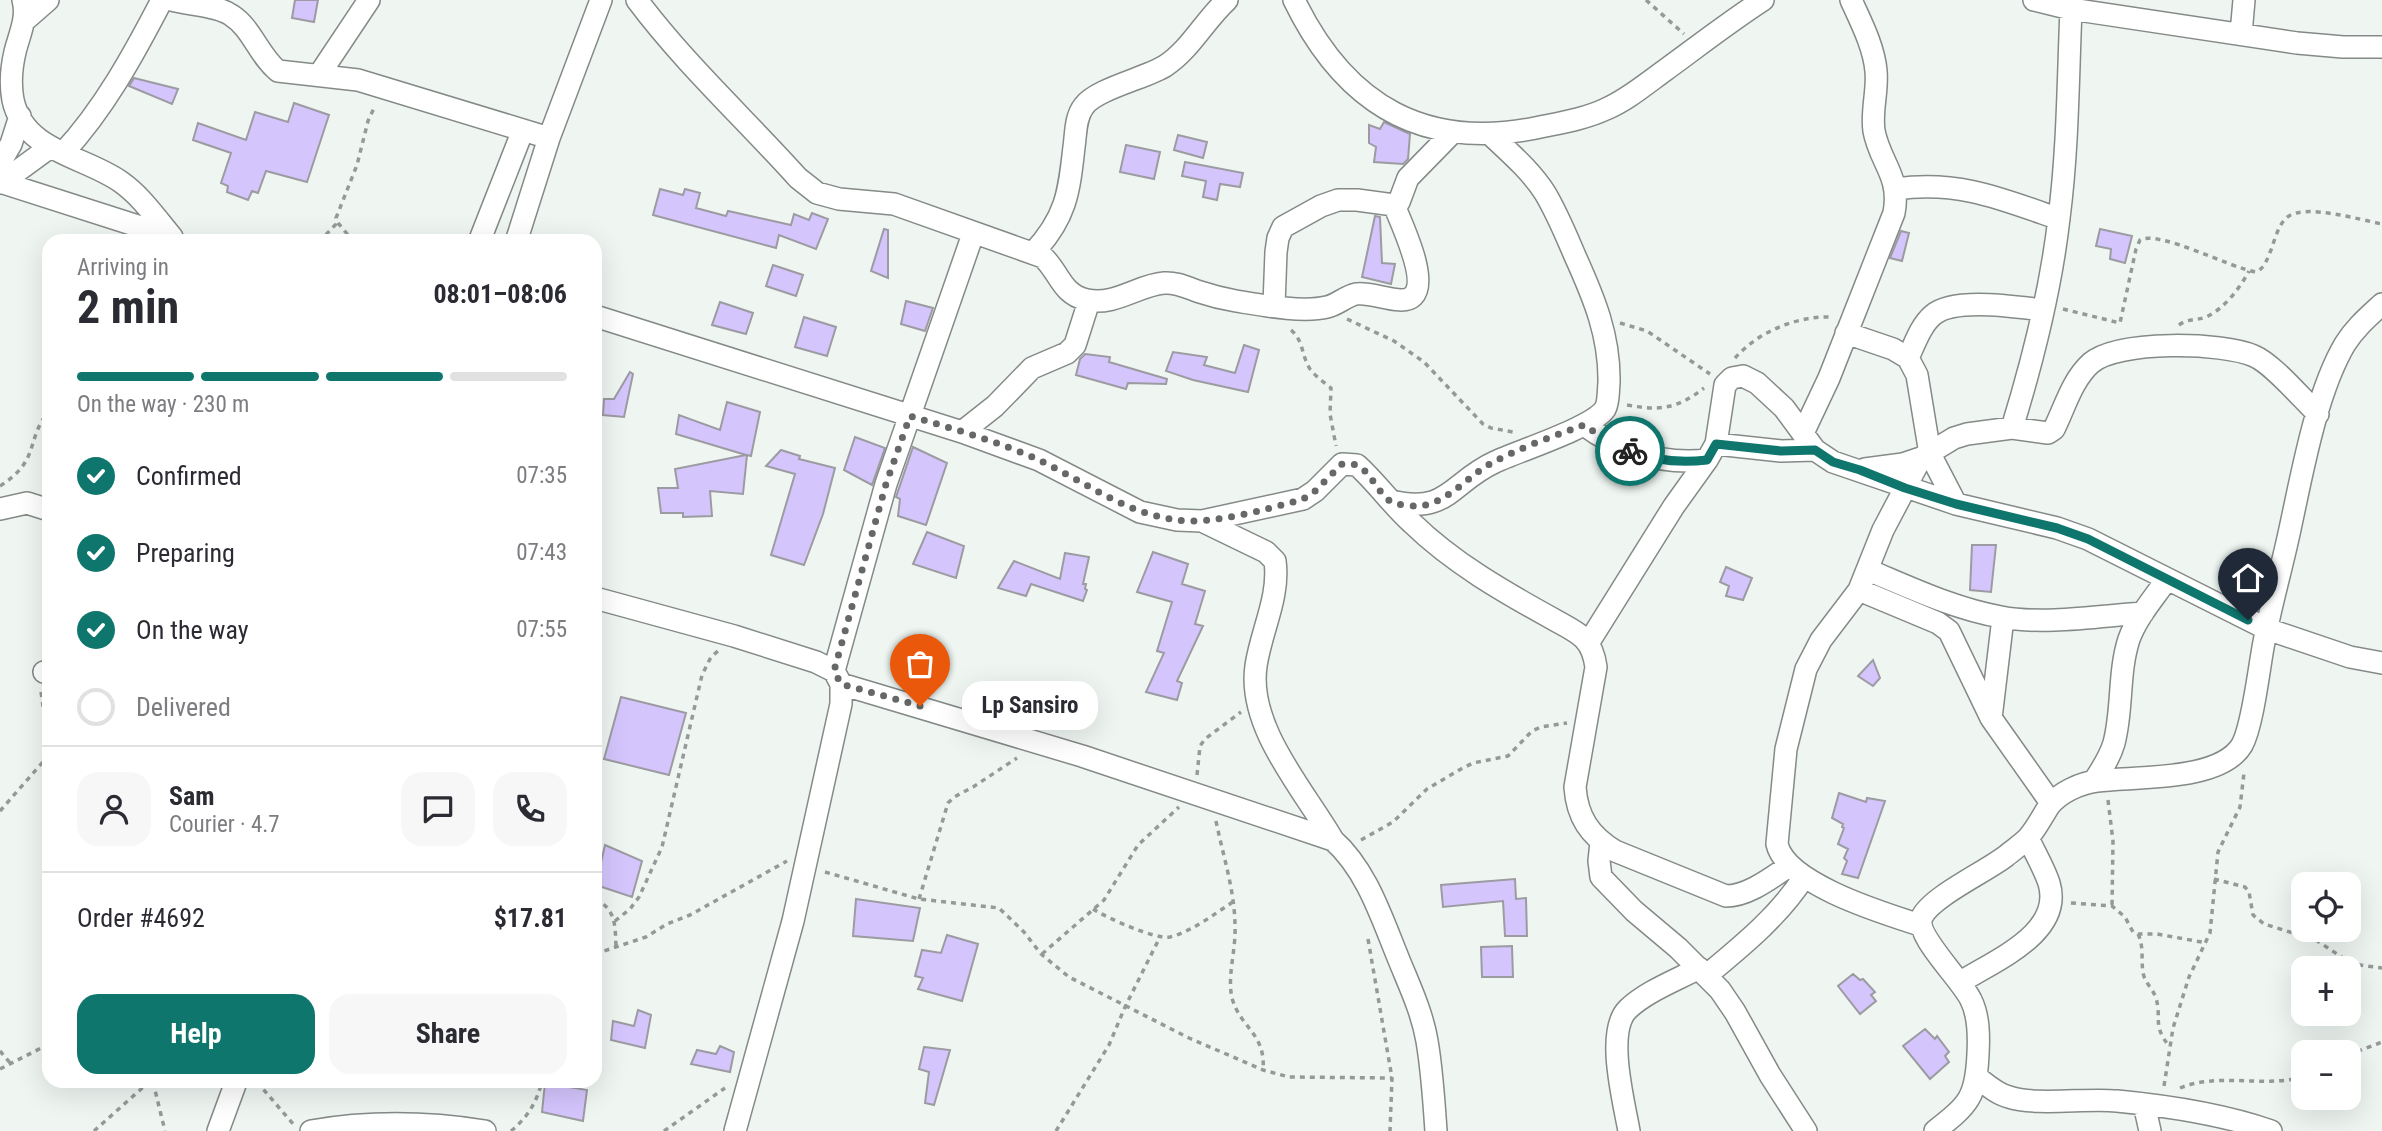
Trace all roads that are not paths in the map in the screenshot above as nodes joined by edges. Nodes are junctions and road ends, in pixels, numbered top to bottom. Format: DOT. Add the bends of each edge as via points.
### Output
graph roads {
  1 [pos="48,0"];
  2 [pos="162,0"];
  3 [pos="171,0"];
  4 [pos="369,0"];
  5 [pos="601,0"];
  6 [pos="638,0"];
  7 [pos="1227,0"];
  8 [pos="1294,0"];
  9 [pos="1763,0"];
  10 [pos="1851,0"];
  11 [pos="2034,0"];
  12 [pos="2244,0"];
  13 [pos="2071,9"];
  14 [pos="23,11"];
  15 [pos="2241,34"];
  16 [pos="2382,47"];
  17 [pos="319,75"];
  18 [pos="20,116"];
  19 [pos="523,130"];
  20 [pos="1452,133"];
  21 [pos="1491,135"];
  22 [pos="549,138"];
  23 [pos="56,151"];
  24 [pos="0,163"];
  25 [pos="0,183"];
  26 [pos="1896,189"];
  27 [pos="1394,205"];
  28 [pos="2059,219"];
  29 [pos="162,234"];
  30 [pos="173,234"];
  31 [pos="482,234"];
  32 [pos="519,234"];
  33 [pos="973,234"];
  34 [pos="1033,253"];
  35 [pos="1089,301"];
  36 [pos="2382,304"];
  37 [pos="1274,305"];
  38 [pos="2043,307"];
  39 [pos="602,318"];
  40 [pos="1846,333"];
  41 [pos="1909,358"];
  42 [pos="2318,414"];
  43 [pos="910,416"];
  44 [pos="1584,425"];
  45 [pos="2012,428"];
  46 [pos="962,432"];
  47 [pos="1809,442"];
  48 [pos="1712,452"];
  49 [pos="1925,456"];
  50 [pos="1860,470"];
  51 [pos="1905,488"];
  52 [pos="1391,501"];
  53 [pos="1956,504"];
  54 [pos="42,508"];
  55 [pos="0,509"];
  56 [pos="1202,521"];
  57 [pos="2167,579"];
  58 [pos="1863,580"];
  59 [pos="602,600"];
  60 [pos="2143,613"];
  61 [pos="2003,618"];
  62 [pos="2267,629"];
  63 [pos="1589,642"];
  64 [pos="2382,663"];
  65 [pos="837,677"];
  66 [pos="1991,718"];
  67 [pos="2099,781"];
  68 [pos="2051,803"];
  69 [pos="2028,838"];
  70 [pos="1601,842"];
  71 [pos="1338,845"];
  72 [pos="1796,871"];
  73 [pos="1920,925"];
  74 [pos="1703,972"];
  75 [pos="1961,982"];
  76 [pos="1977,1077"];
  77 [pos="234,1088"];
  78 [pos="2155,1102"];
  79 [pos="218,1131"];
  80 [pos="311,1131"];
  81 [pos="485,1131"];
  82 [pos="735,1131"];
  83 [pos="1436,1131"];
  84 [pos="1629,1131"];
  85 [pos="1806,1131"];
  86 [pos="1935,1131"];
  87 [pos="2150,1131"];
  88 [pos="2271,1131"];
  1 -- 14 [label="street"];
  2 -- 23 [label="street" via="117,80 78,136"];
  3 -- 17 [label="street" via="233,15 278,71"];
  4 -- 17 [label="street"];
  5 -- 22 [label="street"];
  6 -- 33 [label="street" via="694,69 817,193 839,200 894,204"];
  7 -- 34 [label="street" via="1181,54 1084,105 1059,221"];
  8 -- 20 [label="street" via="1320,45 1366,96 1399,117"];
  9 -- 21 [label="street" via="1607,109 1531,130"];
  10 -- 26 [label="street" via="1877,70 1875,132"];
  11 -- 13 [label="street"];
  12 -- 15 [label="street"];
  13 -- 15 [label="street"];
  13 -- 28 [label="street"];
  14 -- 18 [label="street" via="10,81"];
  15 -- 16 [label="street" via="2308,44"];
  17 -- 19 [label="street" via="358,80"];
  18 -- 23 [label="street" via="38,140"];
  18 -- 24 [label="street"];
  19 -- 22 [label="street"];
  19 -- 31 [label="street"];
  20 -- 21 [label="street"];
  20 -- 27 [label="street" via="1408,177"];
  21 -- 44 [label="street" via="1544,191 1601,318 1608,400 1599,416"];
  22 -- 32 [label="street"];
  23 -- 25 [label="street"];
  23 -- 30 [label="street" via="121,182"];
  25 -- 29 [label="street"];
  26 -- 28 [label="street" via="1956,187"];
  26 -- 40 [label="street" via="1894,213"];
  27 -- 37 [label="street" via="1338,200 1283,227 1276,252"];
  27 -- 37 [label="street" via="1417,271 1411,299 1361,293 1327,307"];
  28 -- 38 [label="street"];
  33 -- 34 [label="street"];
  33 -- 43 [label="street"];
  34 -- 35 [label="street" via="1051,264 1064,289"];
  35 -- 37 [label="street" via="1167,282 1237,301"];
  35 -- 46 [label="street" via="1075,345 1032,368 995,407"];
  36 -- 42 [label="street" via="2360,323 2345,345"];
  38 -- 41 [label="street" via="1941,309 1921,330"];
  38 -- 45 [label="street"];
  39 -- 43 [label="street"];
  40 -- 41 [label="street"];
  40 -- 47 [label="street"];
  41 -- 49 [label="street" via="1917,375"];
  42 -- 45 [label="street" via="2255,356 2152,346 2102,355 2089,365 2048,433"];
  42 -- 62 [label="street"];
  43 -- 46 [label="street"];
  43 -- 65 [label="street" via="886,484"];
  44 -- 48 [label="street" via="1617,446 1666,461 1688,463"];
  44 -- 52 [label="street" via="1492,463 1429,505"];
  45 -- 49 [label="street" via="1954,438"];
  46 -- 56 [label="street" via="1039,460 1140,512"];
  47 -- 48 [label="street" via="1781,451"];
  47 -- 48 [label="street" via="1784,408 1743,376 1725,385"];
  47 -- 50 [label="street" via="1833,462"];
  48 -- 63 [label="street"];
  49 -- 50 [label="street"];
  49 -- 51 [label="street"];
  49 -- 53 [label="street"];
  50 -- 51 [label="street"];
  51 -- 53 [label="street"];
  51 -- 58 [label="street"];
  52 -- 56 [label="street" via="1357,465 1342,464 1303,499"];
  52 -- 63 [label="street" via="1450,555"];
  53 -- 57 [label="street" via="2088,539"];
  54 -- 55 [label="street" via="27,503"];
  56 -- 71 [label="street" via="1266,552 1275,561 1275,589 1255,670 1256,694 1272,743"];
  57 -- 60 [label="street"];
  57 -- 62 [label="street"];
  58 -- 61 [label="street"];
  58 -- 66 [label="street" via="1949,631"];
  58 -- 72 [label="street" via="1821,640 1806,669 1794,710 1777,844 1779,854"];
  59 -- 65 [label="street" via="816,662"];
  60 -- 61 [label="street"];
  60 -- 67 [label="street" via="2130,637 2114,743"];
  61 -- 66 [label="street"];
  62 -- 64 [label="street"];
  62 -- 67 [label="street" via="2248,730 2242,746 2225,762 2178,774"];
  63 -- 70 [label="street" via="1596,667 1575,787 1582,819"];
  65 -- 71 [label="street" via="1203,795"];
  65 -- 82 [label="street" via="841,704 808,857"];
  66 -- 68 [label="street"];
  67 -- 68 [label="street" via="2068,790"];
  68 -- 69 [label="street"];
  69 -- 73 [label="street" via="1998,863 1938,900 1922,916"];
  69 -- 75 [label="street" via="2049,884 2047,918 2033,936"];
  70 -- 72 [label="street" via="1726,896"];
  70 -- 74 [label="street" via="1601,877"];
  71 -- 83 [label="street" via="1381,914 1421,1013"];
  72 -- 73 [label="street" via="1882,913"];
  72 -- 74 [label="street" via="1794,892 1773,917"];
  73 -- 75 [label="street"];
  74 -- 84 [label="street" via="1626,1011 1617,1031 1617,1050"];
  74 -- 85 [label="street" via="1735,1012"];
  75 -- 76 [label="street" via="1973,1002 1978,1024"];
  76 -- 78 [label="street" via="2009,1098"];
  76 -- 86 [label="street" via="1971,1099"];
  77 -- 79 [label="street"];
  78 -- 87 [label="street"];
  78 -- 88 [label="street"];
  80 -- 81 [label="street" via="375,1125 444,1125"];
}
